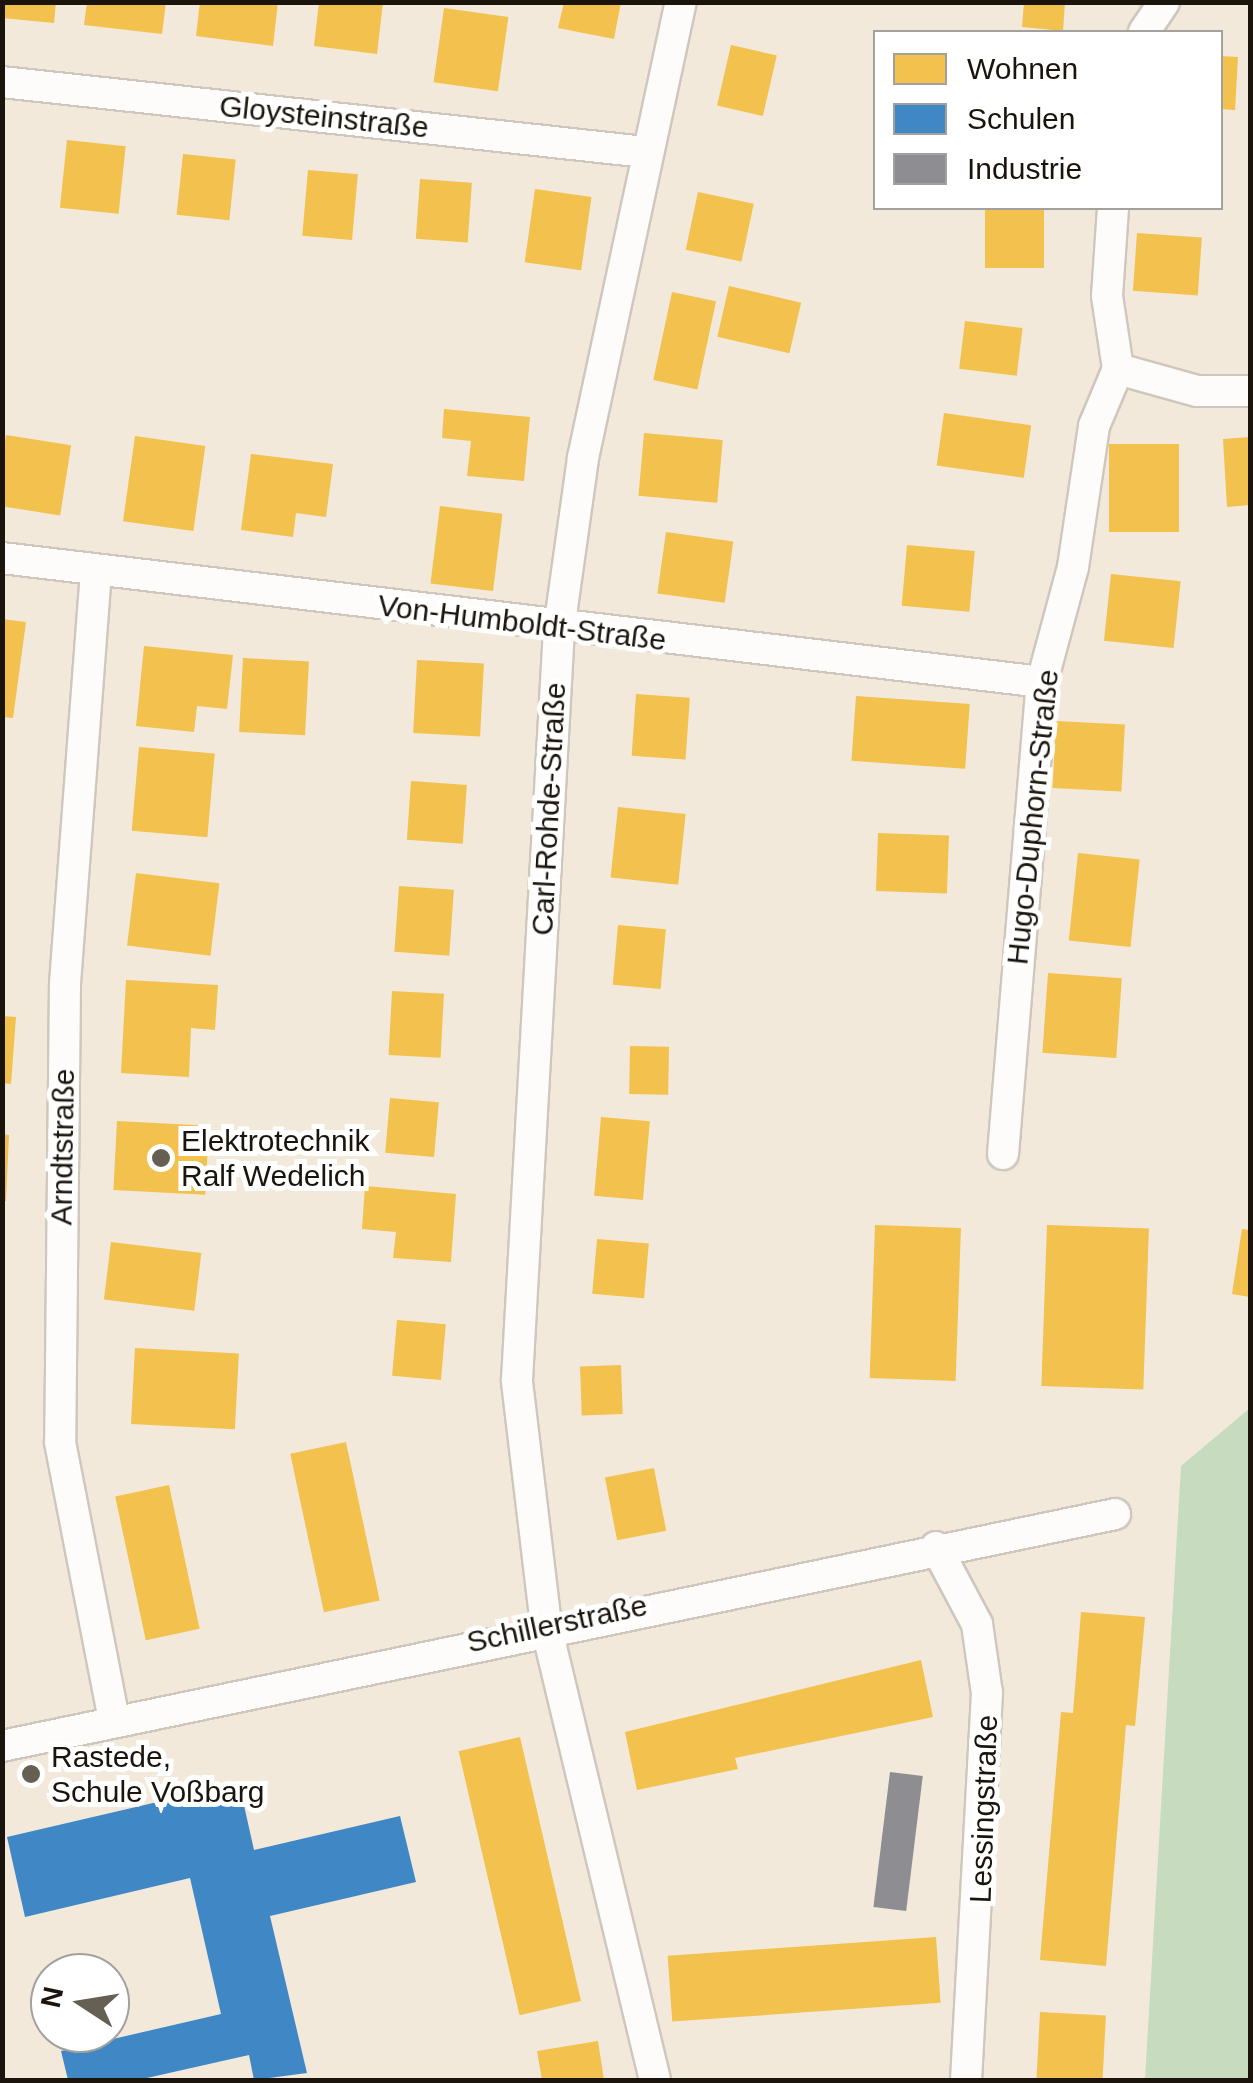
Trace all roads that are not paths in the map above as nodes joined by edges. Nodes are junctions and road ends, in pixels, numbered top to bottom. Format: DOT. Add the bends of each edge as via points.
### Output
graph roads {
  1 [pos="681,2"];
  2 [pos="1164,2"];
  3 [pos="1145,30"];
  4 [pos="2,82"];
  5 [pos="645,152"];
  6 [pos="1113,210"];
  7 [pos="1118,369"];
  8 [pos="1250,391"];
  9 [pos="2,558"];
  10 [pos="96,571"];
  11 [pos="559,629"];
  12 [pos="1042,682"];
  13 [pos="1003,1154"];
  14 [pos="1115,1514"];
  15 [pos="936,1547"];
  16 [pos="546,1626"];
  17 [pos="114,1720"];
  18 [pos="2,1746"];
  19 [pos="656,2080"];
  20 [pos="966,2080"];
  1 -- 5 [label="street, Carl-Rohde-Straße"];
  2 -- 3 [label="street"];
  4 -- 5 [label="street, Gloysteinstraße"];
  5 -- 11 [label="street, Carl-Rohde-Straße" via="582,458"];
  6 -- 7 [label="street" via="1107,296"];
  7 -- 8 [label="street" via="1197,391"];
  7 -- 12 [label="street, Hugo-Duphorn-Straße" via="1094,426 1073,567"];
  9 -- 10 [label="street, Von-Humboldt-Straße"];
  10 -- 11 [label="street, Von-Humboldt-Straße"];
  10 -- 17 [label="street, Arndtstraße" via="65,984 60,1442"];
  11 -- 12 [label="street, Von-Humboldt-Straße"];
  11 -- 16 [label="street, Carl-Rohde-Straße" via="517,1380"];
  12 -- 13 [label="street, Hugo-Duphorn-Straße"];
  14 -- 15 [label="street, Schillerstraße"];
  15 -- 16 [label="street, Schillerstraße"];
  15 -- 20 [label="street, Lessingstraße" via="977,1624 987,1693"];
  16 -- 17 [label="street, Schillerstraße"];
  16 -- 19 [label="street"];
  17 -- 18 [label="street, Schillerstraße"];
}
